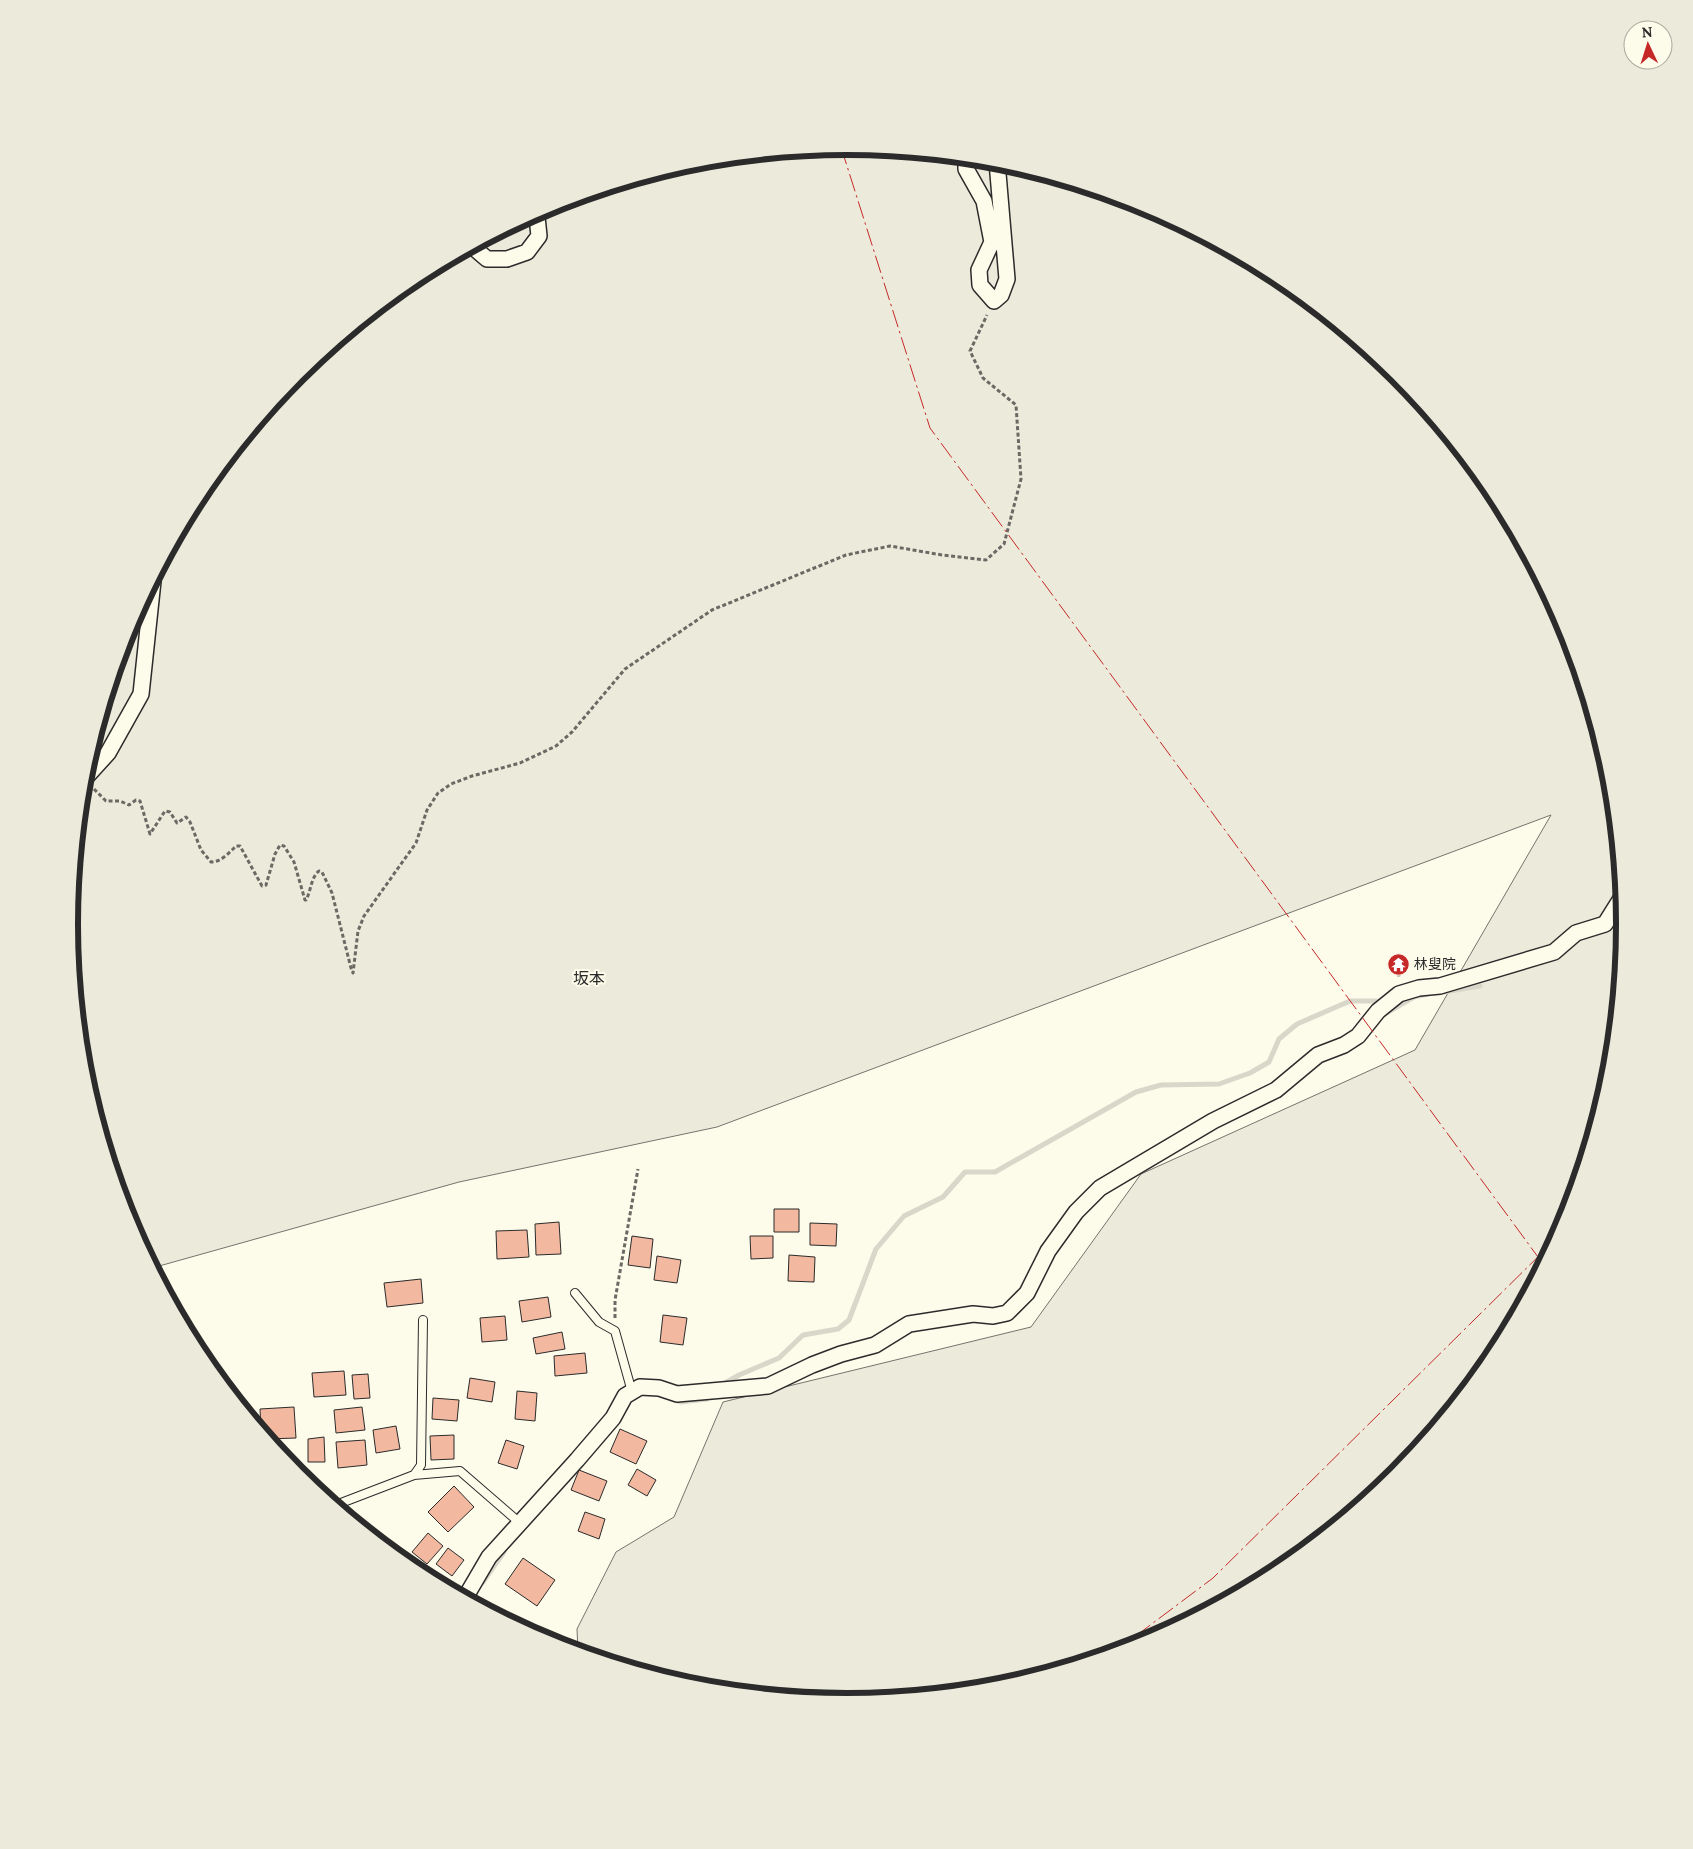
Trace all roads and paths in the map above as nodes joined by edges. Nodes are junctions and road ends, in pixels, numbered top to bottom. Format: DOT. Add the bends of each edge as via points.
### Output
graph roads {
  1 [pos="966,165"];
  2 [pos="997,170"];
  3 [pos="537,221"];
  4 [pos="477,251"];
  5 [pos="994,301"];
  6 [pos="151,596"];
  7 [pos="93,769"];
  8 [pos="90,784"];
  9 [pos="1615,908"];
  10 [pos="638,1169"];
  11 [pos="575,1293"];
  12 [pos="423,1320"];
  13 [pos="615,1331"];
  14 [pos="632,1392"];
  15 [pos="414,1475"];
  16 [pos="340,1503"];
  17 [pos="520,1523"];
  18 [pos="467,1593"];
  1 -- 5 [label="street" via="984,201 992,242 979,270 980,285"];
  2 -- 5 [label="street" via="1006,279 1001,294"];
  3 -- 4 [label="street" via="539,236 527,252 507,259 487,259"];
  5 -- 8 [label="path" via="970,351 984,378 1016,405 1021,479 1004,544 986,560 890,546 846,555 712,610 625,669 572,732 556,746 520,763 451,784 438,793 427,810 416,843 364,916 358,931 353,973 332,893 322,872 316,874 304,900 290,854 280,845 266,885 262,886 240,846 211,862 201,850 186,817 177,823 166,811 150,834 140,801 129,805 120,800 103,800"];
  6 -- 7 [label="street" via="141,694 108,753"];
  9 -- 14 [label="street" via="1605,924 1576,933 1554,952 1440,986 1399,994 1358,1036 1318,1055 1276,1090 1213,1121 1100,1188 1076,1212 1048,1251 1027,1293 1007,1313 993,1316 973,1314 909,1324 875,1345 812,1365 768,1386 677,1394 659,1388 640,1387"];
  10 -- 13 [label="path" via="614,1300"];
  11 -- 13 [label="lane" via="599,1322"];
  12 -- 15 [label="lane" via="421,1465"];
  13 -- 14 [label="lane"];
  14 -- 17 [label="street" via="625,1396 613,1418"];
  15 -- 16 [label="lane"];
  15 -- 17 [label="lane" via="460,1472"];
  17 -- 18 [label="street" via="489,1557"];
}
